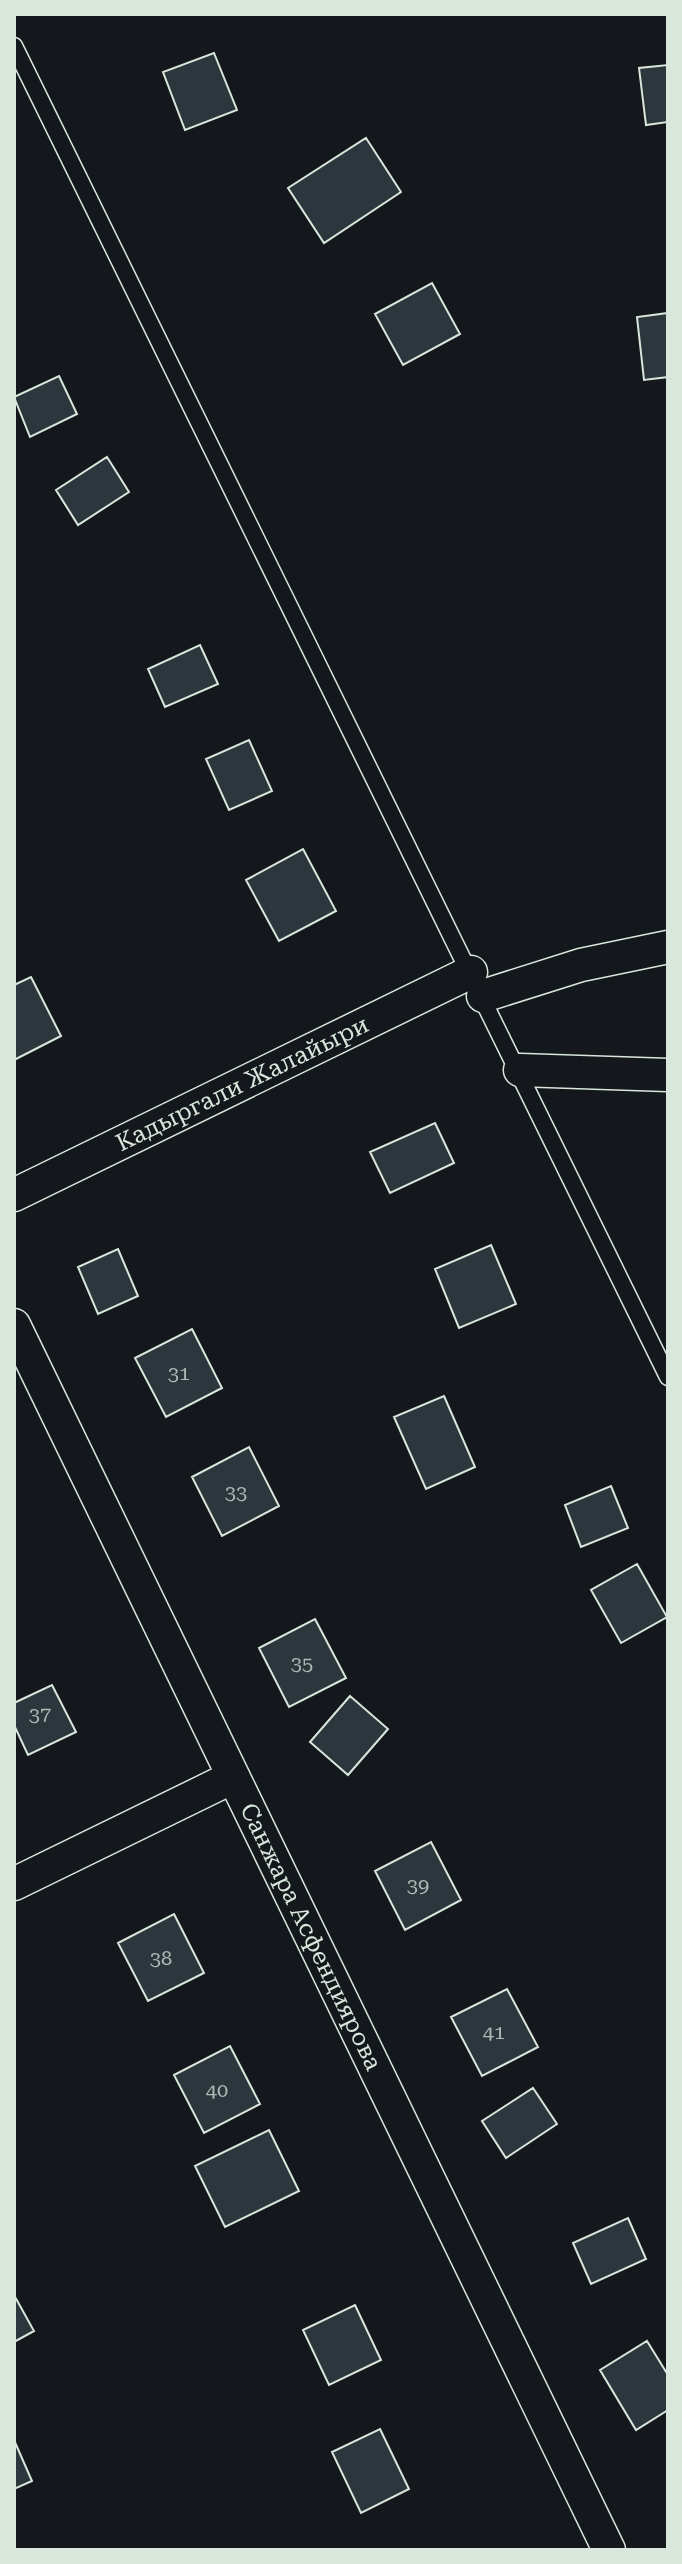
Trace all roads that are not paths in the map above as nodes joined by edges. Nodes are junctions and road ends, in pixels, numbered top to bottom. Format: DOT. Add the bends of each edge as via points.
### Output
graph roads {
  1 [pos="14,46"];
  2 [pos="668,947"];
  3 [pos="477,984"];
  4 [pos="520,1070"];
  5 [pos="668,1075"];
  6 [pos="14,1195"];
  7 [pos="14,1325"];
  8 [pos="668,1377"];
  9 [pos="233,1777"];
  10 [pos="14,1884"];
  11 [pos="609,2550"];
  1 -- 3 [label="lane"];
  2 -- 3 [label="street, Кадыргали Жалайыри"];
  3 -- 4 [label="lane"];
  3 -- 6 [label="street, Кадыргали Жалайыри"];
  4 -- 5 [label="street"];
  4 -- 8 [label="lane"];
  7 -- 9 [label="street, Санжара Асфендиярова"];
  9 -- 10 [label="street"];
  9 -- 11 [label="street, Санжара Асфендиярова"];
}
